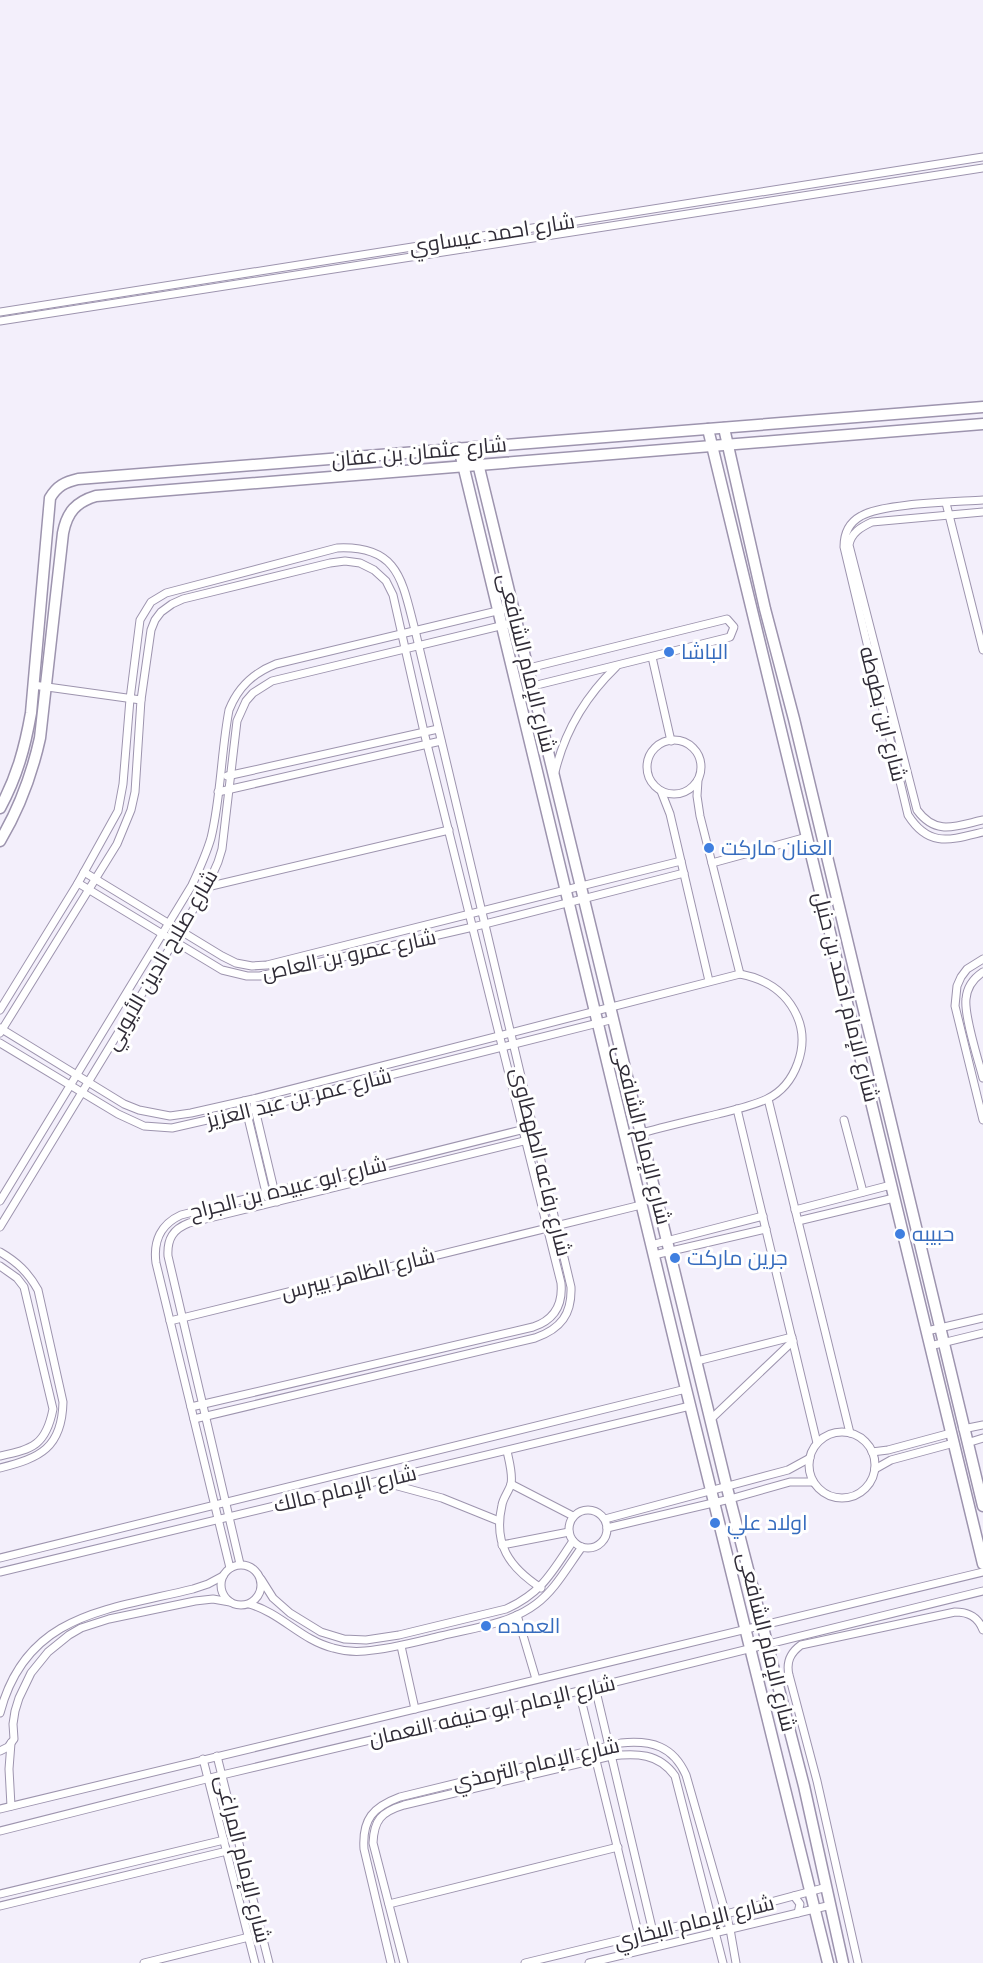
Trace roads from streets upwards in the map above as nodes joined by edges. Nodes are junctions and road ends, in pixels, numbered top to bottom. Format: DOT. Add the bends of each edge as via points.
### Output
graph roads {
  1 [pos="983,157"];
  2 [pos="938,164"];
  3 [pos="983,168"];
  4 [pos="939,175"];
  5 [pos="709,200"];
  6 [pos="710,210"];
  7 [pos="0,312"];
  8 [pos="0,321"];
  9 [pos="983,407"];
  10 [pos="983,424"];
  11 [pos="724,428"];
  12 [pos="708,429"];
  13 [pos="728,445"];
  14 [pos="712,446"];
  15 [pos="474,447"];
  16 [pos="459,448"];
  17 [pos="479,464"];
  18 [pos="463,465"];
  19 [pos="983,500"];
  20 [pos="946,503"];
  21 [pos="983,512"];
  22 [pos="949,515"];
  23 [pos="851,532"];
  24 [pos="301,557"];
  25 [pos="304,570"];
  26 [pos="514,607"];
  27 [pos="765,609"];
  28 [pos="498,611"];
  29 [pos="753,612"];
  30 [pos="517,622"];
  31 [pos="502,626"];
  32 [pos="770,627"];
  33 [pos="415,630"];
  34 [pos="757,631"];
  35 [pos="402,633"];
  36 [pos="419,645"];
  37 [pos="406,648"];
  38 [pos="983,650"];
  39 [pos="652,657"];
  40 [pos="617,666"];
  41 [pos="529,668"];
  42 [pos="878,678"];
  43 [pos="33,685"];
  44 [pos="533,686"];
  45 [pos="46,687"];
  46 [pos="130,699"];
  47 [pos="141,700"];
  48 [pos="438,729"];
  49 [pos="424,732"];
  50 [pos="441,741"];
  51 [pos="671,741"];
  52 [pos="428,744"];
  53 [pos="554,774"];
  54 [pos="231,775"];
  55 [pos="219,778"];
  56 [pos="698,780"];
  57 [pos="229,789"];
  58 [pos="661,791"];
  59 [pos="218,792"];
  60 [pos="0,808"];
  61 [pos="983,820"];
  62 [pos="448,830"];
  63 [pos="983,832"];
  64 [pos="807,837"];
  65 [pos="0,841"];
  66 [pos="681,861"];
  67 [pos="712,863"];
  68 [pos="84,873"];
  69 [pos="684,873"];
  70 [pos="95,879"];
  71 [pos="78,883"];
  72 [pos="582,886"];
  73 [pos="207,887"];
  74 [pos="88,889"];
  75 [pos="565,891"];
  76 [pos="585,898"];
  77 [pos="569,903"];
  78 [pos="481,912"];
  79 [pos="470,915"];
  80 [pos="168,923"];
  81 [pos="484,924"];
  82 [pos="473,927"];
  83 [pos="181,932"];
  84 [pos="161,933"];
  85 [pos="175,942"];
  86 [pos="849,949"];
  87 [pos="835,952"];
  88 [pos="983,959"];
  89 [pos="983,972"];
  90 [pos="740,974"];
  91 [pos="710,981"];
  92 [pos="611,1007"];
  93 [pos="0,1010"];
  94 [pos="594,1011"];
  95 [pos="614,1019"];
  96 [pos="597,1024"];
  97 [pos="1,1030"];
  98 [pos="510,1033"];
  99 [pos="499,1036"];
  100 [pos="0,1043"];
  101 [pos="513,1046"];
  102 [pos="502,1049"];
  103 [pos="77,1075"];
  104 [pos="983,1078"];
  105 [pos="89,1083"];
  106 [pos="70,1086"];
  107 [pos="82,1093"];
  108 [pos="253,1099"];
  109 [pos="768,1099"];
  110 [pos="244,1101"];
  111 [pos="737,1109"];
  112 [pos="255,1110"];
  113 [pos="246,1111"];
  114 [pos="844,1120"];
  115 [pos="983,1120"];
  116 [pos="533,1127"];
  117 [pos="523,1130"];
  118 [pos="642,1133"];
  119 [pos="536,1138"];
  120 [pos="894,1138"];
  121 [pos="525,1141"];
  122 [pos="880,1141"];
  123 [pos="891,1185"];
  124 [pos="275,1191"];
  125 [pos="863,1192"];
  126 [pos="266,1193"];
  127 [pos="894,1198"];
  128 [pos="0,1201"];
  129 [pos="278,1202"];
  130 [pos="269,1204"];
  131 [pos="641,1204"];
  132 [pos="795,1210"];
  133 [pos="763,1216"];
  134 [pos="798,1221"];
  135 [pos="556,1225"];
  136 [pos="0,1227"];
  137 [pos="546,1227"];
  138 [pos="766,1228"];
  139 [pos="669,1246"];
  140 [pos="652,1250"];
  141 [pos="0,1252"];
  142 [pos="0,1266"];
  143 [pos="182,1318"];
  144 [pos="983,1318"];
  145 [pos="170,1321"];
  146 [pos="939,1328"];
  147 [pos="927,1331"];
  148 [pos="983,1333"];
  149 [pos="792,1339"];
  150 [pos="943,1343"];
  151 [pos="930,1346"];
  152 [pos="395,1359"];
  153 [pos="697,1361"];
  154 [pos="398,1371"];
  155 [pos="686,1389"];
  156 [pos="202,1405"];
  157 [pos="690,1406"];
  158 [pos="191,1407"];
  159 [pos="205,1417"];
  160 [pos="194,1419"];
  161 [pos="711,1419"];
  162 [pos="983,1425"];
  163 [pos="963,1429"];
  164 [pos="850,1433"];
  165 [pos="952,1438"];
  166 [pos="983,1438"];
  167 [pos="817,1443"];
  168 [pos="967,1443"];
  169 [pos="507,1451"];
  170 [pos="872,1452"];
  171 [pos="0,1456"];
  172 [pos="810,1458"];
  173 [pos="0,1468"];
  174 [pos="875,1469"];
  175 [pos="378,1481"];
  176 [pos="813,1482"];
  177 [pos="511,1484"];
  178 [pos="729,1493"];
  179 [pos="713,1497"];
  180 [pos="225,1502"];
  181 [pos="215,1504"];
  182 [pos="983,1506"];
  183 [pos="573,1516"];
  184 [pos="229,1517"];
  185 [pos="219,1519"];
  186 [pos="604,1519"];
  187 [pos="499,1521"];
  188 [pos="607,1528"];
  189 [pos="569,1532"];
  190 [pos="573,1541"];
  191 [pos="502,1545"];
  192 [pos="582,1547"];
  193 [pos="0,1558"];
  194 [pos="240,1564"];
  195 [pos="983,1564"];
  196 [pos="230,1568"];
  197 [pos="2,1571"];
  198 [pos="983,1572"];
  199 [pos="223,1576"];
  200 [pos="261,1579"];
  201 [pos="541,1588"];
  202 [pos="983,1591"];
  203 [pos="230,1602"];
  204 [pos="249,1604"];
  205 [pos="517,1615"];
  206 [pos="763,1625"];
  207 [pos="746,1630"];
  208 [pos="983,1630"];
  209 [pos="767,1644"];
  210 [pos="401,1646"];
  211 [pos="751,1648"];
  212 [pos="536,1679"];
  213 [pos="595,1687"];
  214 [pos="579,1691"];
  215 [pos="415,1709"];
  216 [pos="0,1713"];
  217 [pos="13,1724"];
  218 [pos="11,1743"];
  219 [pos="609,1746"];
  220 [pos="594,1749"];
  221 [pos="0,1751"];
  222 [pos="217,1756"];
  223 [pos="611,1756"];
  224 [pos="203,1760"];
  225 [pos="596,1760"];
  226 [pos="812,1763"];
  227 [pos="799,1766"];
  228 [pos="222,1775"];
  229 [pos="208,1778"];
  230 [pos="817,1781"];
  231 [pos="804,1786"];
  232 [pos="0,1806"];
  233 [pos="11,1806"];
  234 [pos="0,1831"];
  235 [pos="224,1840"];
  236 [pos="618,1847"];
  237 [pos="227,1851"];
  238 [pos="65,1879"];
  239 [pos="827,1887"];
  240 [pos="68,1890"];
  241 [pos="811,1892"];
  242 [pos="0,1894"];
  243 [pos="386,1894"];
  244 [pos="375,1896"];
  245 [pos="794,1896"];
  246 [pos="389,1904"];
  247 [pos="831,1905"];
  248 [pos="0,1906"];
  249 [pos="815,1908"];
  250 [pos="798,1913"];
  251 [pos="392,1914"];
  252 [pos="726,1914"];
  253 [pos="380,1915"];
  254 [pos="711,1918"];
  255 [pos="730,1929"];
  256 [pos="653,1932"];
  257 [pos="715,1932"];
  258 [pos="639,1936"];
  259 [pos="249,1937"];
  260 [pos="530,1962"];
  261 [pos="144,1963"];
  262 [pos="255,1963"];
  263 [pos="270,1963"];
  264 [pos="391,1963"];
  265 [pos="404,1963"];
  266 [pos="589,1963"];
  267 [pos="723,1963"];
  268 [pos="736,1963"];
  269 [pos="828,1963"];
  270 [pos="843,1963"];
  271 [pos="858,1963"];
  1 -- 2 [label="street, شارع احمد عيساوي"];
  2 -- 4 [label="street"];
  2 -- 5 [label="street, شارع احمد عيساوي"];
  3 -- 4 [label="street, شارع احمد عيساوي"];
  4 -- 6 [label="street, شارع احمد عيساوي"];
  5 -- 6 [label="street"];
  5 -- 7 [label="street, شارع احمد عيساوي"];
  6 -- 8 [label="street, شارع احمد عيساوي"];
  9 -- 11 [label="street, شارع عثمان بن عفان"];
  10 -- 13 [label="street, شارع عثمان بن عفان"];
  11 -- 12 [label="street, شارع عثمان بن عفان"];
  11 -- 13 [label="street, شارع الإمام احمد بن حنبل"];
  12 -- 14 [label="street, شارع الإمام احمد بن حنبل"];
  12 -- 15 [label="street, شارع عثمان بن عفان"];
  13 -- 14 [label="street, شارع عثمان بن عفان"];
  13 -- 27 [label="street, شارع الإمام احمد بن حنبل"];
  14 -- 17 [label="street, شارع عثمان بن عفان"];
  14 -- 29 [label="street, شارع الإمام احمد بن حنبل"];
  15 -- 16 [label="street, شارع عثمان بن عفان"];
  15 -- 17 [label="street, شارع الإمام الشافعى"];
  16 -- 18 [label="street, شارع الإمام الشافعى"];
  16 -- 43 [label="street, شارع عثمان بن عفان" via="78,479 61,484 50,498"];
  17 -- 18 [label="street, شارع عثمان بن عفان"];
  17 -- 26 [label="street, شارع الإمام الشافعى"];
  18 -- 28 [label="street, شارع الإمام الشافعى"];
  18 -- 45 [label="street, شارع عثمان بن عفان" via="83,500 66,520"];
  19 -- 20 [label="street"];
  20 -- 22 [label="street"];
  20 -- 23 [label="street" via="869,512 857,519"];
  21 -- 22 [label="street"];
  22 -- 23 [label="street" via="872,522"];
  22 -- 38 [label="street"];
  23 -- 42 [label="street, شارع ابن بطوطه" via="850,550"];
  24 -- 25 [label="street"];
  24 -- 33 [label="street, شارع رفاعه الطهطاوى" via="357,547 385,560 401,581"];
  24 -- 46 [label="street, شارع رفاعه الطهطاوى" via="166,593 151,602 140,620"];
  25 -- 35 [label="street, شارع رفاعه الطهطاوى" via="345,561 374,570 393,595"];
  25 -- 47 [label="street, شارع رفاعه الطهطاوى" via="183,599 161,612 151,630"];
  26 -- 28 [label="street, شارع صلاح الدين الأيوبي"];
  26 -- 30 [label="street, شارع الإمام الشافعى"];
  27 -- 29 [label="street"];
  27 -- 32 [label="street, شارع الإمام احمد بن حنبل"];
  28 -- 31 [label="street, شارع الإمام الشافعى"];
  28 -- 33 [label="street, شارع صلاح الدين الأيوبي"];
  29 -- 34 [label="street, شارع الإمام احمد بن حنبل"];
  30 -- 31 [label="street, شارع صلاح الدين الأيوبي"];
  30 -- 41 [label="street, شارع الإمام الشافعى"];
  31 -- 36 [label="street, شارع صلاح الدين الأيوبي"];
  31 -- 75 [label="street, شارع الإمام الشافعى"];
  32 -- 34 [label="street"];
  32 -- 86 [label="street, شارع الإمام احمد بن حنبل"];
  33 -- 35 [label="street, شارع صلاح الدين الأيوبي"];
  33 -- 36 [label="street, شارع رفاعه الطهطاوى"];
  34 -- 64 [label="street, شارع الإمام احمد بن حنبل"];
  35 -- 37 [label="street, شارع رفاعه الطهطاوى"];
  35 -- 55 [label="street, شارع صلاح الدين الأيوبي" via="276,664 255,674 239,690 229,710"];
  36 -- 37 [label="street, شارع صلاح الدين الأيوبي"];
  36 -- 48 [label="street, شارع رفاعه الطهطاوى"];
  37 -- 49 [label="street, شارع رفاعه الطهطاوى"];
  37 -- 54 [label="street, شارع صلاح الدين الأيوبي" via="262,686 246,701 237,721"];
  39 -- 40 [label="street"];
  39 -- 41 [label="street" via="730,637 734,627 727,619"];
  39 -- 51 [label="street"];
  40 -- 44 [label="street"];
  40 -- 53 [label="street" via="576,715"];
  41 -- 44 [label="street, شارع الإمام الشافعى"];
  42 -- 61 [label="street, شارع ابن بطوطه" via="923,819 941,828"];
  42 -- 63 [label="street, شارع ابن بطوطه" via="906,809 915,826 936,839"];
  43 -- 45 [label="street"];
  43 -- 60 [label="street, شارع عثمان بن عفان" via="27,740"];
  44 -- 53 [label="street, شارع الإمام الشافعى"];
  45 -- 46 [label="street"];
  45 -- 65 [label="street, شارع عثمان بن عفان" via="34,762"];
  46 -- 47 [label="street"];
  46 -- 68 [label="street, شارع رفاعه الطهطاوى" via="118,811"];
  47 -- 70 [label="street, شارع رفاعه الطهطاوى" via="131,810 117,844"];
  48 -- 49 [label="street"];
  48 -- 50 [label="street, شارع رفاعه الطهطاوى"];
  49 -- 52 [label="street, شارع رفاعه الطهطاوى"];
  49 -- 54 [label="street"];
  50 -- 52 [label="street"];
  50 -- 78 [label="street, شارع رفاعه الطهطاوى"];
  51 -- 56 [label="street" via="685,743 696,752 701,766"];
  51 -- 58 [label="street" via="656,748 648,762 650,778"];
  52 -- 57 [label="street"];
  52 -- 62 [label="street, شارع رفاعه الطهطاوى"];
  53 -- 72 [label="street, شارع الإمام الشافعى"];
  54 -- 55 [label="street"];
  54 -- 57 [label="street, شارع صلاح الدين الأيوبي"];
  55 -- 59 [label="street, شارع صلاح الدين الأيوبي"];
  56 -- 58 [label="street" via="681,793"];
  56 -- 67 [label="street" via="698,806"];
  57 -- 59 [label="street"];
  57 -- 73 [label="street, شارع صلاح الدين الأيوبي" via="222,849"];
  58 -- 66 [label="street"];
  59 -- 80 [label="street, شارع صلاح الدين الأيوبي" via="203,862"];
  62 -- 73 [label="street"];
  62 -- 79 [label="street, شارع رفاعه الطهطاوى"];
  64 -- 67 [label="street"];
  64 -- 87 [label="street, شارع الإمام احمد بن حنبل"];
  66 -- 69 [label="street"];
  66 -- 72 [label="street, شارع عمرو بن العاص"];
  67 -- 90 [label="street"];
  68 -- 70 [label="street, شارع عمرو بن العاص"];
  68 -- 71 [label="street, شارع رفاعه الطهطاوى"];
  69 -- 76 [label="street, شارع عمرو بن العاص"];
  69 -- 91 [label="street"];
  70 -- 74 [label="street, شارع رفاعه الطهطاوى"];
  70 -- 80 [label="street, شارع عمرو بن العاص"];
  71 -- 74 [label="street, شارع عمرو بن العاص"];
  71 -- 93 [label="street, شارع رفاعه الطهطاوى"];
  72 -- 75 [label="street, شارع عمرو بن العاص"];
  72 -- 76 [label="street, شارع الإمام الشافعى"];
  73 -- 83 [label="street, شارع صلاح الدين الأيوبي"];
  74 -- 84 [label="street, شارع عمرو بن العاص"];
  74 -- 97 [label="street, شارع رفاعه الطهطاوى"];
  75 -- 77 [label="street, شارع الإمام الشافعى"];
  75 -- 78 [label="street, شارع عمرو بن العاص"];
  76 -- 77 [label="street, شارع عمرو بن العاص"];
  76 -- 92 [label="street, شارع الإمام الشافعى"];
  77 -- 81 [label="street, شارع عمرو بن العاص"];
  77 -- 94 [label="street, شارع الإمام الشافعى"];
  78 -- 79 [label="street, شارع عمرو بن العاص"];
  78 -- 81 [label="street, شارع رفاعه الطهطاوى"];
  79 -- 82 [label="street, شارع رفاعه الطهطاوى"];
  79 -- 83 [label="street, شارع عمرو بن العاص" via="252,966 229,960"];
  80 -- 83 [label="street, شارع عمرو بن العاص"];
  80 -- 84 [label="street, شارع صلاح الدين الأيوبي"];
  81 -- 82 [label="street, شارع عمرو بن العاص"];
  81 -- 98 [label="street, شارع رفاعه الطهطاوى"];
  82 -- 85 [label="street, شارع عمرو بن العاص" via="260,976 222,970"];
  82 -- 99 [label="street, شارع رفاعه الطهطاوى"];
  83 -- 85 [label="street, شارع صلاح الدين الأيوبي"];
  84 -- 85 [label="street, شارع عمرو بن العاص"];
  84 -- 103 [label="street, شارع صلاح الدين الأيوبي"];
  85 -- 105 [label="street, شارع صلاح الدين الأيوبي"];
  86 -- 87 [label="street"];
  86 -- 120 [label="street, شارع الإمام احمد بن حنبل"];
  87 -- 122 [label="street, شارع الإمام احمد بن حنبل"];
  88 -- 115 [label="street" via="961,976 955,1006"];
  89 -- 104 [label="street" via="970,984 965,999"];
  90 -- 91 [label="street, شارع عمر بن عبد العزيز"];
  90 -- 109 [label="street" via="769,983 782,993 798,1019 802,1041 798,1064 781,1090"];
  91 -- 92 [label="street, شارع عمر بن عبد العزيز"];
  92 -- 94 [label="street, شارع عمر بن عبد العزيز"];
  92 -- 95 [label="street, شارع الإمام الشافعى"];
  94 -- 96 [label="street, شارع الإمام الشافعى"];
  94 -- 98 [label="street, شارع عمر بن عبد العزيز"];
  95 -- 96 [label="street, شارع عمر بن عبد العزيز"];
  95 -- 118 [label="street, شارع الإمام الشافعى"];
  96 -- 101 [label="street, شارع عمر بن عبد العزيز"];
  96 -- 131 [label="street, شارع الإمام الشافعى"];
  97 -- 103 [label="street, شارع عمر بن عبد العزيز"];
  98 -- 99 [label="street, شارع عمر بن عبد العزيز"];
  98 -- 101 [label="street, شارع رفاعه الطهطاوى"];
  99 -- 102 [label="street, شارع رفاعه الطهطاوى"];
  99 -- 108 [label="street, شارع عمر بن عبد العزيز"];
  100 -- 106 [label="street, شارع عمر بن عبد العزيز"];
  101 -- 102 [label="street, شارع عمر بن عبد العزيز"];
  101 -- 116 [label="street, شارع رفاعه الطهطاوى"];
  102 -- 112 [label="street, شارع عمر بن عبد العزيز"];
  102 -- 117 [label="street, شارع رفاعه الطهطاوى"];
  103 -- 105 [label="street, شارع عمر بن عبد العزيز"];
  103 -- 106 [label="street, شارع صلاح الدين الأيوبي"];
  105 -- 107 [label="street, شارع صلاح الدين الأيوبي"];
  105 -- 110 [label="street, شارع عمر بن عبد العزيز" via="139,1110 170,1116"];
  106 -- 107 [label="street, شارع عمر بن عبد العزيز"];
  106 -- 128 [label="street, شارع صلاح الدين الأيوبي"];
  107 -- 113 [label="street, شارع عمر بن عبد العزيز" via="144,1126 159,1128 191,1125"];
  107 -- 136 [label="street, شارع صلاح الدين الأيوبي"];
  108 -- 110 [label="street, شارع عمر بن عبد العزيز"];
  108 -- 112 [label="street"];
  109 -- 111 [label="street"];
  109 -- 132 [label="street"];
  110 -- 113 [label="street"];
  111 -- 118 [label="street"];
  111 -- 133 [label="street"];
  112 -- 113 [label="street, شارع عمر بن عبد العزيز"];
  112 -- 124 [label="street"];
  113 -- 126 [label="street"];
  114 -- 125 [label="street"];
  116 -- 117 [label="street, شارع ابو عبيده بن الجراح"];
  116 -- 119 [label="street, شارع رفاعه الطهطاوى"];
  117 -- 121 [label="street, شارع رفاعه الطهطاوى"];
  117 -- 124 [label="street, شارع ابو عبيده بن الجراح"];
  118 -- 139 [label="street, شارع الإمام الشافعى"];
  119 -- 121 [label="street, شارع ابو عبيده بن الجراح"];
  119 -- 135 [label="street, شارع رفاعه الطهطاوى"];
  120 -- 122 [label="street"];
  120 -- 146 [label="street, شارع الإمام احمد بن حنبل"];
  121 -- 129 [label="street, شارع ابو عبيده بن الجراح"];
  121 -- 137 [label="street, شارع رفاعه الطهطاوى"];
  122 -- 123 [label="street, شارع الإمام احمد بن حنبل"];
  123 -- 125 [label="street"];
  123 -- 127 [label="street, شارع الإمام احمد بن حنبل"];
  124 -- 126 [label="street, شارع ابو عبيده بن الجراح"];
  124 -- 129 [label="street"];
  125 -- 132 [label="street"];
  126 -- 130 [label="street"];
  126 -- 145 [label="street, شارع ابو عبيده بن الجراح" via="181,1215 166,1225 155,1252"];
  127 -- 134 [label="street"];
  127 -- 147 [label="street, شارع الإمام احمد بن حنبل"];
  129 -- 130 [label="street, شارع ابو عبيده بن الجراح"];
  130 -- 143 [label="street, شارع ابو عبيده بن الجراح" via="189,1223 171,1235 168,1256"];
  131 -- 135 [label="street, شارع الظاهر بيبرس"];
  131 -- 140 [label="street, شارع الإمام الشافعى"];
  132 -- 134 [label="street"];
  133 -- 138 [label="street"];
  133 -- 139 [label="street"];
  134 -- 164 [label="street"];
  135 -- 137 [label="street, شارع الظاهر بيبرس"];
  135 -- 154 [label="street, شارع رفاعه الطهطاوى" via="572,1300 558,1326 535,1338"];
  137 -- 143 [label="street, شارع الظاهر بيبرس"];
  137 -- 152 [label="street, شارع رفاعه الطهطاوى" via="562,1295 552,1317 533,1327"];
  138 -- 139 [label="street"];
  138 -- 149 [label="street"];
  139 -- 140 [label="street"];
  139 -- 153 [label="street, شارع الإمام الشافعى"];
  140 -- 155 [label="street, شارع الإمام الشافعى"];
  141 -- 173 [label="street" via="22,1267 38,1290 63,1417 51,1444 40,1454 27,1462"];
  142 -- 171 [label="street" via="24,1287 53,1409 50,1425 33,1446"];
  143 -- 145 [label="street, شارع الظاهر بيبرس"];
  143 -- 156 [label="street, شارع ابو عبيده بن الجراح"];
  144 -- 146 [label="street"];
  145 -- 158 [label="street, شارع ابو عبيده بن الجراح"];
  146 -- 147 [label="street"];
  146 -- 150 [label="street, شارع الإمام احمد بن حنبل"];
  147 -- 151 [label="street, شارع الإمام احمد بن حنبل"];
  148 -- 150 [label="street"];
  149 -- 153 [label="street"];
  149 -- 161 [label="street"];
  149 -- 167 [label="street"];
  150 -- 151 [label="street"];
  150 -- 163 [label="street, شارع الإمام احمد بن حنبل"];
  151 -- 165 [label="street, شارع الإمام احمد بن حنبل"];
  152 -- 154 [label="street"];
  152 -- 156 [label="street, شارع رفاعه الطهطاوى"];
  153 -- 161 [label="street, شارع الإمام الشافعى"];
  154 -- 159 [label="street, شارع رفاعه الطهطاوى"];
  155 -- 157 [label="street, شارع الإمام الشافعى"];
  155 -- 180 [label="street, شارع الإمام مالك"];
  156 -- 158 [label="street, شارع رفاعه الطهطاوى"];
  156 -- 159 [label="street, شارع ابو عبيده بن الجراح"];
  157 -- 169 [label="street, شارع الإمام مالك"];
  157 -- 179 [label="street, شارع الإمام الشافعى"];
  158 -- 160 [label="street, شارع ابو عبيده بن الجراح"];
  159 -- 160 [label="street, شارع رفاعه الطهطاوى"];
  159 -- 180 [label="street, شارع ابو عبيده بن الجراح"];
  160 -- 181 [label="street, شارع ابو عبيده بن الجراح"];
  161 -- 178 [label="street, شارع الإمام الشافعى"];
  162 -- 163 [label="street"];
  163 -- 168 [label="street, شارع الإمام احمد بن حنبل"];
  164 -- 167 [label="street" via="836,1432"];
  164 -- 170 [label="street" via="867,1443"];
  165 -- 170 [label="street"];
  165 -- 174 [label="street"];
  165 -- 195 [label="street, شارع الإمام احمد بن حنبل"];
  166 -- 168 [label="street"];
  167 -- 172 [label="street"];
  168 -- 182 [label="street, شارع الإمام احمد بن حنبل"];
  169 -- 175 [label="street, شارع الإمام مالك"];
  169 -- 177 [label="street"];
  170 -- 174 [label="street"];
  172 -- 176 [label="street"];
  172 -- 178 [label="street"];
  174 -- 176 [label="street" via="866,1488 849,1498 828,1495"];
  175 -- 184 [label="street, شارع الإمام مالك"];
  175 -- 187 [label="street" via="429,1494"];
  176 -- 178 [label="street"];
  177 -- 183 [label="street"];
  177 -- 187 [label="street" via="502,1502"];
  178 -- 179 [label="street"];
  178 -- 179 [label="street"];
  178 -- 206 [label="street, شارع الإمام الشافعى"];
  179 -- 186 [label="street"];
  179 -- 188 [label="street"];
  179 -- 207 [label="street, شارع الإمام الشافعى"];
  180 -- 181 [label="street, شارع الإمام مالك"];
  180 -- 184 [label="street, شارع ابو عبيده بن الجراح"];
  181 -- 185 [label="street, شارع ابو عبيده بن الجراح"];
  181 -- 193 [label="street, شارع الإمام مالك"];
  183 -- 186 [label="street" via="592,1509"];
  183 -- 189 [label="street"];
  184 -- 185 [label="street, شارع الإمام مالك"];
  184 -- 194 [label="street, شارع ابو عبيده بن الجراح"];
  185 -- 196 [label="street, شارع ابو عبيده بن الجراح"];
  185 -- 197 [label="street, شارع الإمام مالك"];
  186 -- 188 [label="street"];
  187 -- 191 [label="street"];
  188 -- 192 [label="street" via="602,1542"];
  189 -- 190 [label="street"];
  189 -- 191 [label="street"];
  190 -- 192 [label="street"];
  190 -- 201 [label="street"];
  191 -- 201 [label="street" via="510,1562"];
  192 -- 205 [label="street" via="545,1595"];
  193 -- 197 [label="street"];
  194 -- 196 [label="street"];
  194 -- 200 [label="street" via="251,1567"];
  196 -- 199 [label="street"];
  198 -- 206 [label="street, شارع الإمام ابو حنيفه النعمان"];
  199 -- 203 [label="street" via="222,1590"];
  199 -- 216 [label="street" via="193,1589 84,1616 60,1627 21,1664"];
  200 -- 201 [label="street" via="273,1598 300,1620 321,1632 355,1640 399,1635 506,1610"];
  200 -- 204 [label="street" via="260,1594"];
  202 -- 209 [label="street, شارع الإمام ابو حنيفه النعمان"];
  203 -- 204 [label="street"];
  203 -- 217 [label="street" via="195,1600 81,1628 48,1652 31,1673"];
  204 -- 210 [label="street" via="335,1649 366,1651"];
  205 -- 210 [label="street"];
  205 -- 212 [label="street"];
  206 -- 207 [label="street, شارع الإمام ابو حنيفه النعمان"];
  206 -- 209 [label="street, شارع الإمام الشافعى"];
  207 -- 211 [label="street, شارع الإمام الشافعى"];
  207 -- 212 [label="street, شارع الإمام ابو حنيفه النعمان"];
  208 -- 226 [label="street" via="972,1615 955,1612 795,1649 788,1668"];
  209 -- 211 [label="street, شارع الإمام ابو حنيفه النعمان"];
  209 -- 227 [label="street, شارع الإمام الشافعى"];
  210 -- 215 [label="street"];
  211 -- 213 [label="street, شارع الإمام ابو حنيفه النعمان"];
  211 -- 241 [label="street, شارع الإمام الشافعى"];
  212 -- 215 [label="street, شارع الإمام ابو حنيفه النعمان"];
  213 -- 214 [label="street, شارع الإمام ابو حنيفه النعمان"];
  213 -- 219 [label="street"];
  214 -- 220 [label="street"];
  214 -- 228 [label="street, شارع الإمام ابو حنيفه النعمان"];
  215 -- 222 [label="street, شارع الإمام ابو حنيفه النعمان"];
  216 -- 217 [label="street"];
  217 -- 218 [label="street" via="15,1734"];
  218 -- 221 [label="street"];
  218 -- 233 [label="street"];
  219 -- 220 [label="street, شارع الإمام الترمذي"];
  219 -- 223 [label="street"];
  219 -- 252 [label="street, شارع الإمام الترمذي" via="648,1743 673,1754 680,1763"];
  220 -- 225 [label="street"];
  220 -- 244 [label="street, شارع الإمام الترمذي" via="400,1797 380,1807 366,1823 363,1835"];
  222 -- 224 [label="street, شارع الإمام ابو حنيفه النعمان"];
  222 -- 228 [label="street, شارع الإمام المراغى"];
  223 -- 225 [label="street, شارع الإمام الترمذي"];
  223 -- 254 [label="street, شارع الإمام الترمذي" via="644,1755 662,1762 675,1776"];
  223 -- 256 [label="street"];
  224 -- 229 [label="street, شارع الإمام المراغى"];
  224 -- 233 [label="street, شارع الإمام ابو حنيفه النعمان"];
  225 -- 236 [label="street"];
  225 -- 243 [label="street, شارع الإمام الترمذي" via="404,1805 384,1814 377,1820 373,1843"];
  226 -- 227 [label="street" via="805,1768"];
  226 -- 230 [label="street"];
  227 -- 231 [label="street, شارع الإمام الشافعى"];
  228 -- 229 [label="street, شارع الإمام ابو حنيفه النعمان"];
  228 -- 263 [label="street, شارع الإمام المراغى"];
  229 -- 234 [label="street, شارع الإمام ابو حنيفه النعمان"];
  229 -- 235 [label="street, شارع الإمام المراغى"];
  230 -- 231 [label="street"];
  230 -- 271 [label="street"];
  231 -- 239 [label="street, شارع الإمام الشافعى"];
  232 -- 233 [label="street, شارع الإمام ابو حنيفه النعمان"];
  235 -- 237 [label="street, شارع الإمام المراغى"];
  235 -- 238 [label="street"];
  236 -- 246 [label="street"];
  236 -- 258 [label="street"];
  237 -- 240 [label="street"];
  237 -- 259 [label="street, شارع الإمام المراغى"];
  238 -- 240 [label="street"];
  238 -- 242 [label="street"];
  239 -- 241 [label="street, شارع الإمام البخاري"];
  239 -- 247 [label="street, شارع الإمام الشافعى"];
  240 -- 248 [label="street"];
  241 -- 245 [label="street, شارع الإمام البخاري"];
  241 -- 249 [label="street, شارع الإمام الشافعى"];
  243 -- 244 [label="street"];
  243 -- 246 [label="street, شارع الإمام الترمذي"];
  244 -- 253 [label="street, شارع الإمام الترمذي"];
  245 -- 250 [label="street" via="800,1904"];
  245 -- 252 [label="street, شارع الإمام البخاري"];
  246 -- 251 [label="street, شارع الإمام الترمذي"];
  247 -- 249 [label="street, شارع الإمام البخاري"];
  247 -- 270 [label="street, شارع الإمام الشافعى"];
  249 -- 250 [label="street, شارع الإمام البخاري"];
  249 -- 269 [label="street, شارع الإمام الشافعى"];
  250 -- 255 [label="street, شارع الإمام البخاري"];
  251 -- 253 [label="street" via="386,1911"];
  251 -- 265 [label="street, شارع الإمام الترمذي"];
  252 -- 254 [label="street, شارع الإمام البخاري"];
  252 -- 255 [label="street, شارع الإمام الترمذي"];
  253 -- 264 [label="street, شارع الإمام الترمذي"];
  254 -- 256 [label="street, شارع الإمام البخاري"];
  254 -- 257 [label="street, شارع الإمام الترمذي"];
  255 -- 257 [label="street, شارع الإمام البخاري"];
  255 -- 268 [label="street, شارع الإمام الترمذي"];
  256 -- 258 [label="street, شارع الإمام البخاري"];
  257 -- 266 [label="street, شارع الإمام البخاري"];
  257 -- 267 [label="street, شارع الإمام الترمذي"];
  258 -- 260 [label="street, شارع الإمام البخاري"];
  259 -- 261 [label="street"];
  259 -- 262 [label="street, شارع الإمام المراغى"];
}
